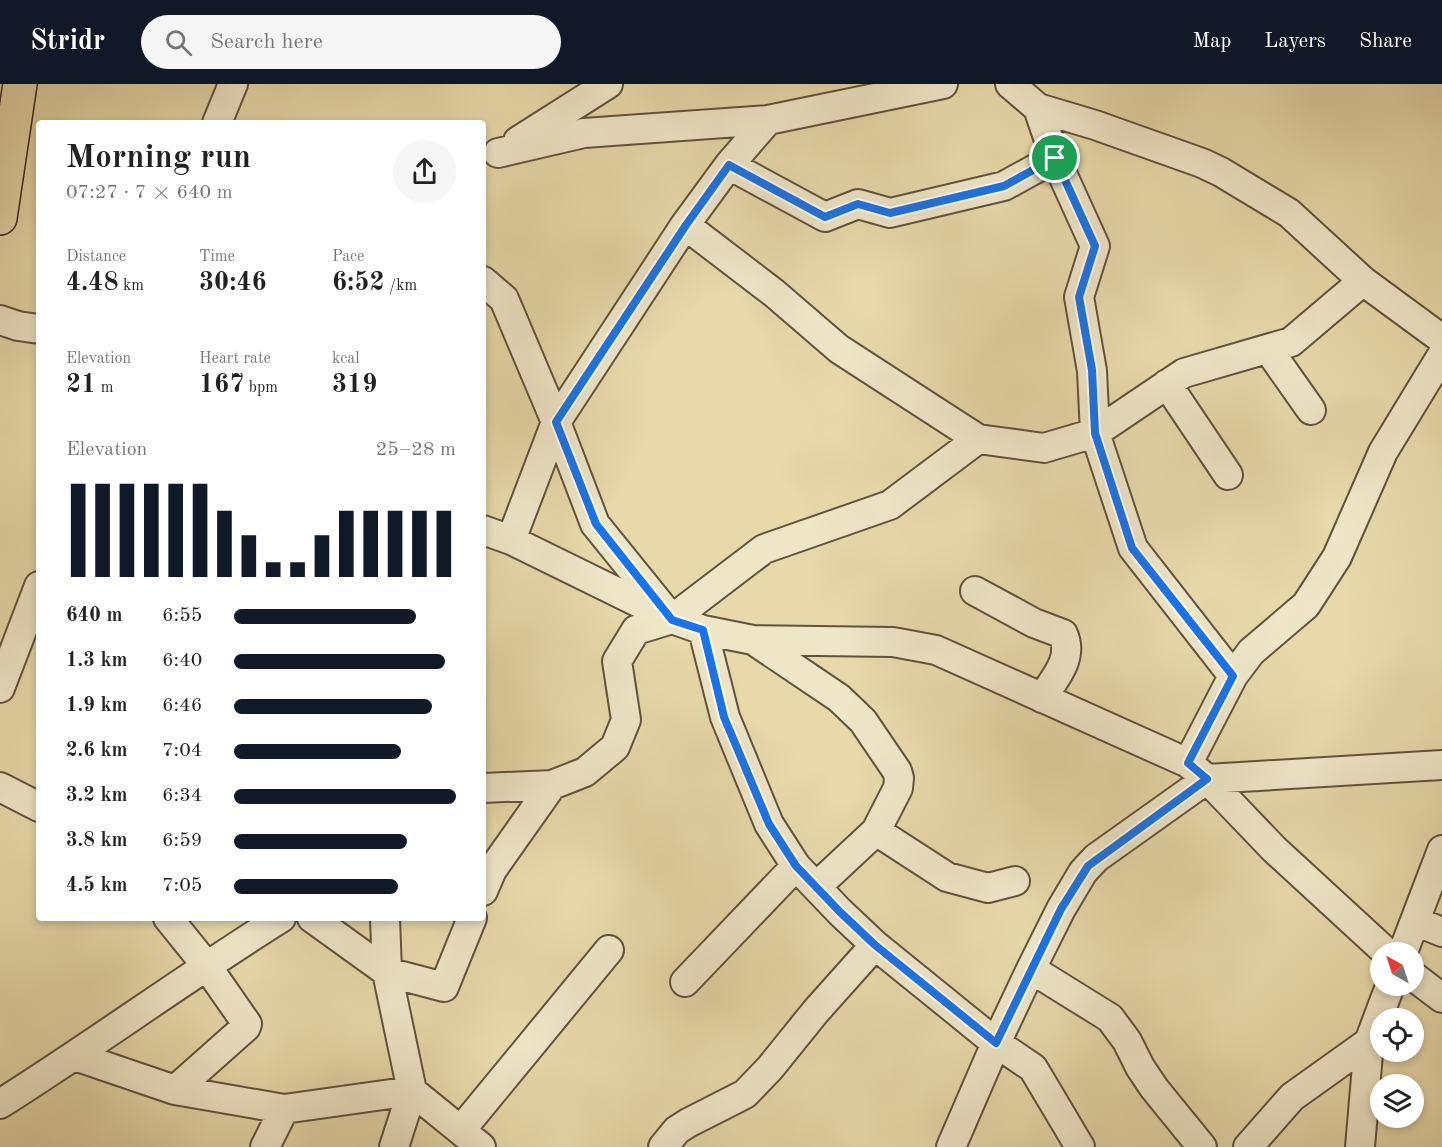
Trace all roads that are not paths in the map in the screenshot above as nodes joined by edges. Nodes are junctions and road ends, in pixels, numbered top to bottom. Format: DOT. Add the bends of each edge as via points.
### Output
graph roads {
  1 [pos="20,84"];
  2 [pos="233,84"];
  3 [pos="608,84"];
  4 [pos="943,84"];
  5 [pos="1010,84"];
  6 [pos="1038,108"];
  7 [pos="219,120"];
  8 [pos="768,120"];
  9 [pos="491,158"];
  10 [pos="1055,158"];
  11 [pos="729,165"];
  12 [pos="0,218"];
  13 [pos="686,225"];
  14 [pos="1363,281"];
  15 [pos="486,284"];
  16 [pos="0,320"];
  17 [pos="36,328"];
  18 [pos="1442,339"];
  19 [pos="1268,349"];
  20 [pos="1442,355"];
  21 [pos="1167,384"];
  22 [pos="1311,410"];
  23 [pos="556,422"];
  24 [pos="1095,433"];
  25 [pos="978,439"];
  26 [pos="1228,475"];
  27 [pos="486,531"];
  28 [pos="511,540"];
  29 [pos="975,591"];
  30 [pos="36,594"];
  31 [pos="672,620"];
  32 [pos="703,630"];
  33 [pos="753,640"];
  34 [pos="1233,676"];
  35 [pos="0,688"];
  36 [pos="1042,698"];
  37 [pos="1439,758"];
  38 [pos="1197,771"];
  39 [pos="552,785"];
  40 [pos="0,787"];
  41 [pos="486,788"];
  42 [pos="36,805"];
  43 [pos="876,831"];
  44 [pos="1442,850"];
  45 [pos="796,866"];
  46 [pos="1015,881"];
  47 [pos="486,884"];
  48 [pos="816,887"];
  49 [pos="170,921"];
  50 [pos="276,921"];
  51 [pos="316,921"];
  52 [pos="385,921"];
  53 [pos="471,921"];
  54 [pos="1415,921"];
  55 [pos="1442,932"];
  56 [pos="1375,942"];
  57 [pos="1406,942"];
  58 [pos="875,945"];
  59 [pos="609,950"];
  60 [pos="206,965"];
  61 [pos="1031,969"];
  62 [pos="387,972"];
  63 [pos="685,982"];
  64 [pos="1424,985"];
  65 [pos="1386,996"];
  66 [pos="1442,999"];
  67 [pos="1369,1042"];
  68 [pos="996,1043"];
  69 [pos="75,1056"];
  70 [pos="175,1090"];
  71 [pos="412,1091"];
  72 [pos="0,1104"];
  73 [pos="284,1109"];
  74 [pos="471,1138"];
  75 [pos="265,1147"];
  76 [pos="394,1147"];
  77 [pos="663,1147"];
  78 [pos="951,1147"];
  79 [pos="1080,1147"];
  80 [pos="1202,1147"];
  81 [pos="1248,1147"];
  82 [pos="1360,1147"];
  1 -- 12 [label="main road"];
  2 -- 7 [label="street"];
  3 -- 9 [label="street"];
  4 -- 8 [label="street"];
  5 -- 6 [label="street"];
  6 -- 10 [label="street"];
  6 -- 14 [label="street" via="1221,172 1289,213"];
  8 -- 9 [label="street" via="584,133"];
  8 -- 11 [label="street"];
  10 -- 11 [label="street" via="1004,186 890,213 858,204 825,217"];
  10 -- 24 [label="street" via="1095,246 1079,297 1092,370"];
  11 -- 13 [label="street"];
  13 -- 23 [label="street"];
  13 -- 25 [label="street" via="839,349"];
  14 -- 18 [label="street"];
  14 -- 19 [label="street" via="1291,342"];
  15 -- 23 [label="street" via="504,299"];
  16 -- 17 [label="street"];
  19 -- 21 [label="street" via="1184,373"];
  19 -- 22 [label="street"];
  20 -- 34 [label="street" via="1383,452 1337,557 1306,605 1251,652"];
  21 -- 24 [label="street"];
  21 -- 26 [label="street"];
  23 -- 28 [label="street"];
  23 -- 31 [label="street" via="596,524"];
  24 -- 25 [label="street" via="1044,448"];
  24 -- 34 [label="street" via="1132,548"];
  25 -- 31 [label="street" via="891,505 764,549"];
  27 -- 28 [label="street"];
  28 -- 31 [label="street"];
  29 -- 36 [label="street" via="1063,634 1067,643 1065,662"];
  30 -- 35 [label="street"];
  31 -- 32 [label="street"];
  31 -- 39 [label="street" via="636,630 617,661 626,720 615,747 585,772"];
  32 -- 33 [label="street"];
  32 -- 45 [label="street" via="724,717 769,824"];
  33 -- 36 [label="street" via="893,642 936,650"];
  33 -- 43 [label="street" via="839,698 863,721 897,771 898,788"];
  34 -- 38 [label="street"];
  36 -- 38 [label="street"];
  37 -- 38 [label="street"];
  38 -- 56 [label="street"];
  38 -- 61 [label="street" via="1088,866"];
  39 -- 41 [label="street"];
  39 -- 47 [label="street"];
  40 -- 42 [label="street"];
  43 -- 46 [label="street" via="947,877 988,888"];
  43 -- 48 [label="street"];
  44 -- 54 [label="street"];
  45 -- 48 [label="street"];
  45 -- 63 [label="street"];
  48 -- 58 [label="street"];
  49 -- 60 [label="street"];
  50 -- 60 [label="street"];
  51 -- 62 [label="street"];
  52 -- 62 [label="street"];
  53 -- 62 [label="street" via="444,987"];
  54 -- 55 [label="street"];
  54 -- 57 [label="street"];
  58 -- 68 [label="street"];
  58 -- 77 [label="street" via="745,1094 677,1130"];
  59 -- 74 [label="street"];
  60 -- 69 [label="street"];
  60 -- 70 [label="street" via="246,1026"];
  61 -- 68 [label="street"];
  61 -- 80 [label="street" via="1110,1018 1154,1088"];
  62 -- 71 [label="street"];
  64 -- 66 [label="street"];
  65 -- 67 [label="street"];
  67 -- 81 [label="street" via="1292,1097"];
  67 -- 82 [label="street"];
  68 -- 78 [label="street"];
  68 -- 79 [label="street" via="1033,1068"];
  69 -- 70 [label="street"];
  69 -- 72 [label="street"];
  70 -- 73 [label="street"];
  71 -- 73 [label="street"];
  71 -- 74 [label="street"];
  71 -- 76 [label="street"];
  73 -- 75 [label="street"];
}
